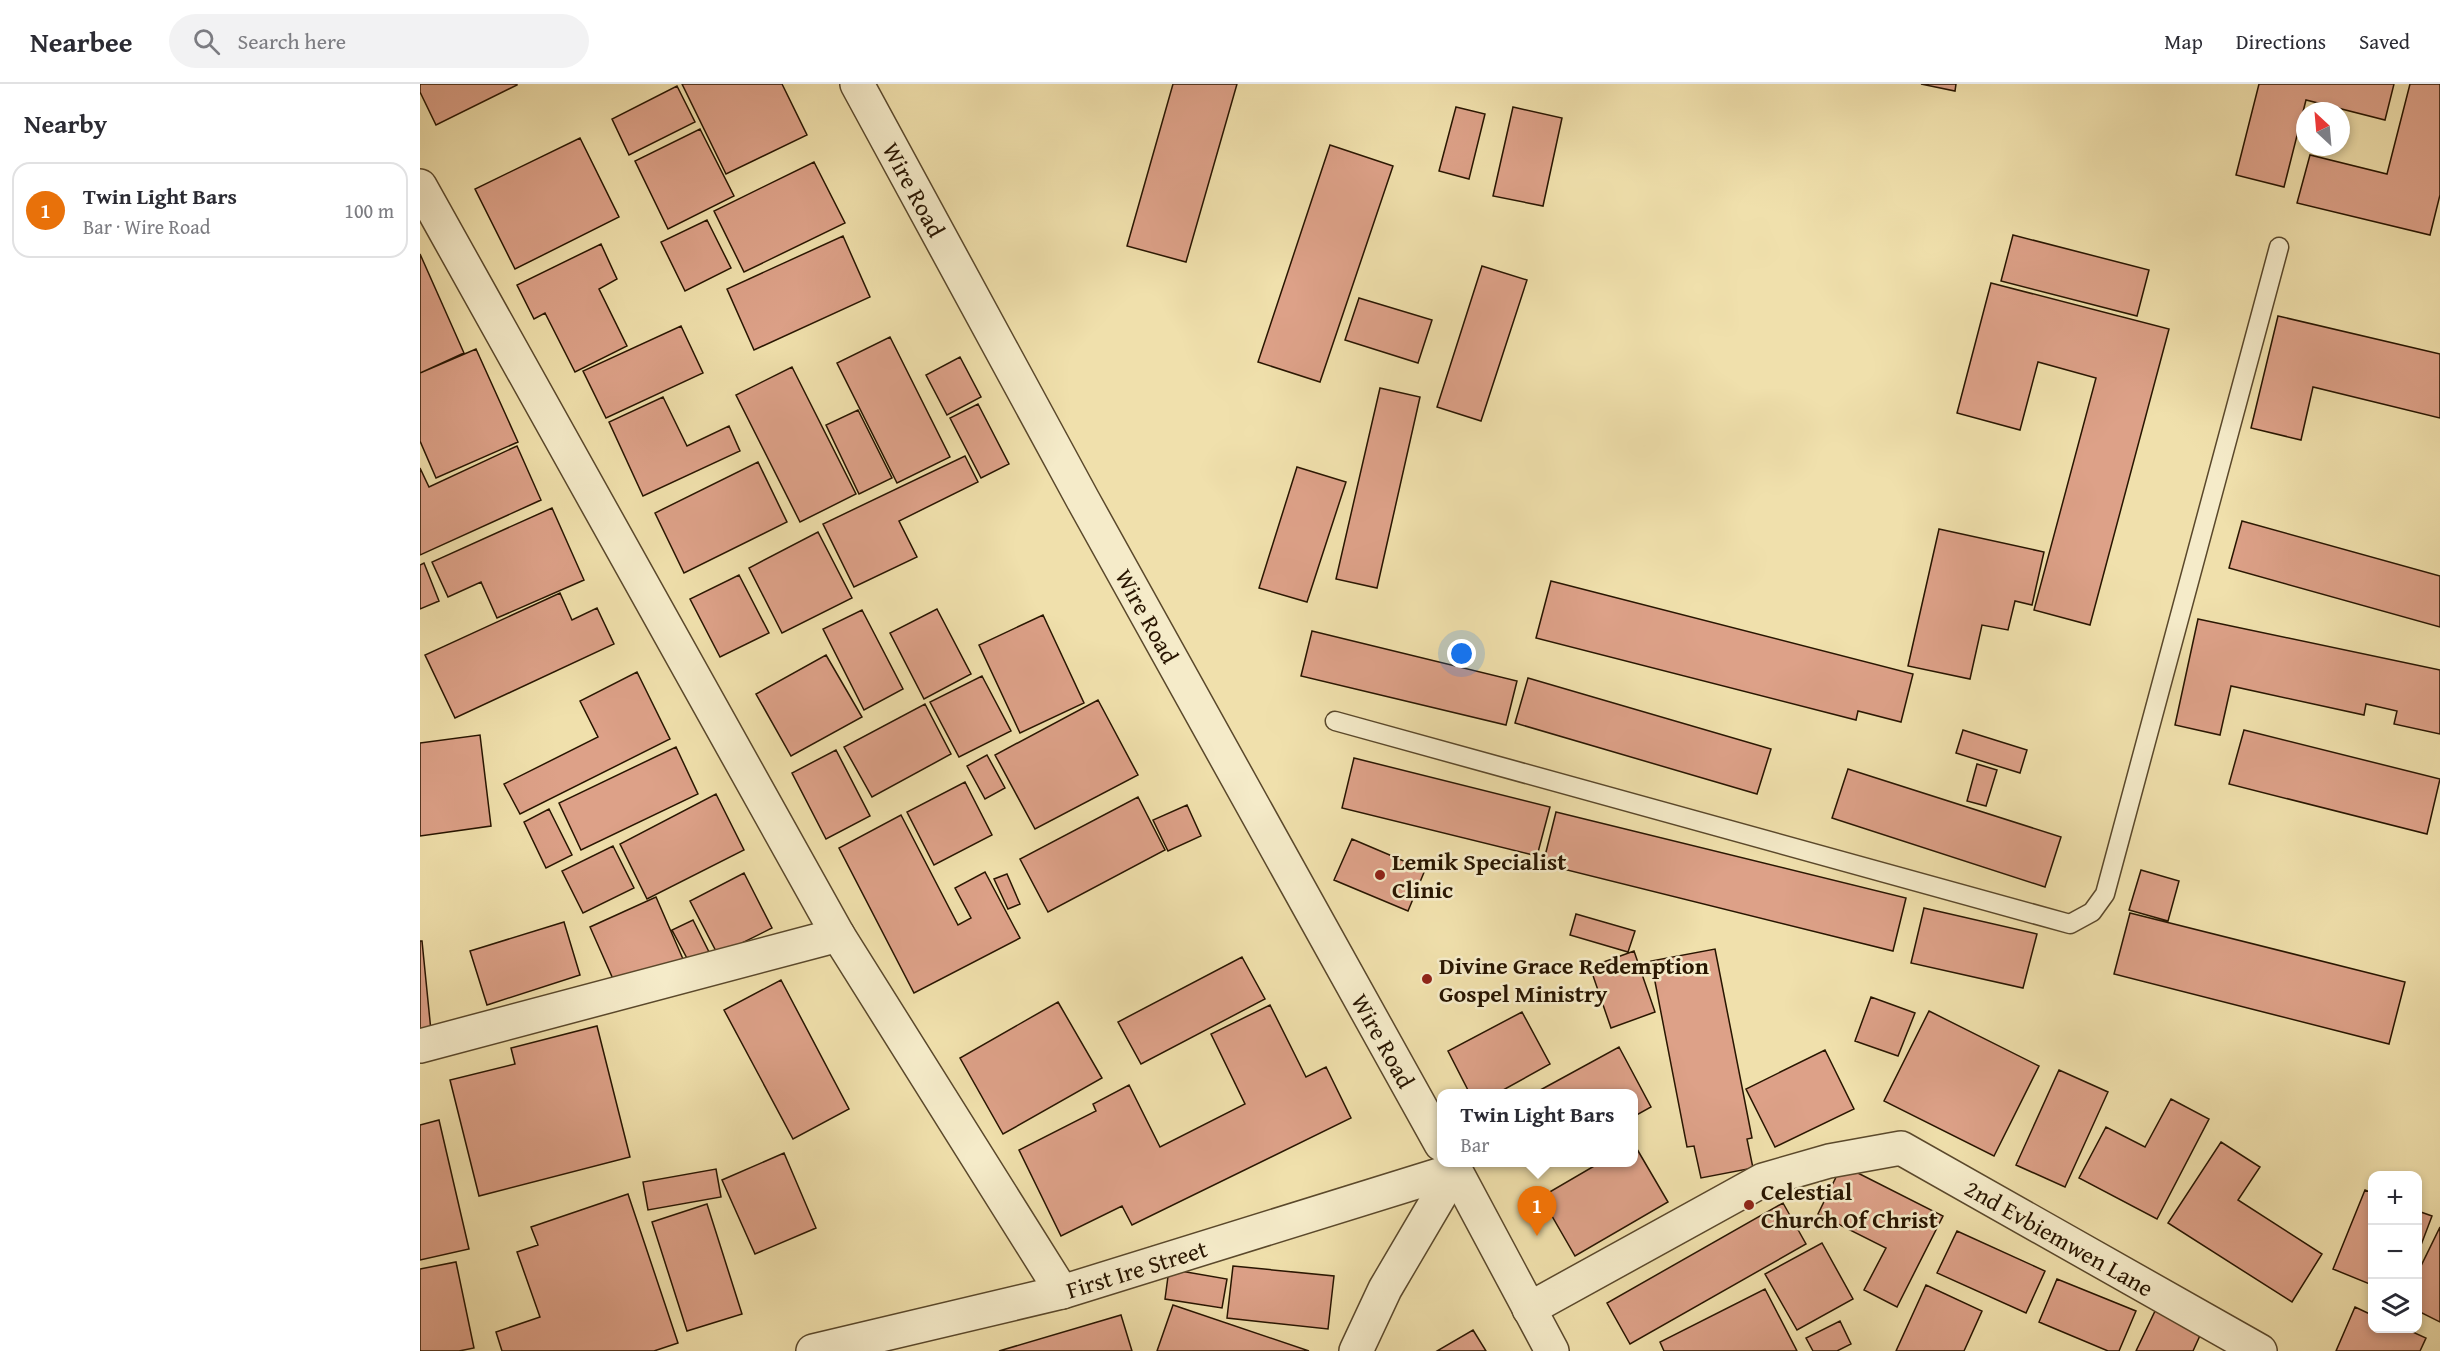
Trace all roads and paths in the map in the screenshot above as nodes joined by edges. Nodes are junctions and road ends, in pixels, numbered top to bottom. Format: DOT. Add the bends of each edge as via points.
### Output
graph roads {
  1 [pos="857,84"];
  2 [pos="420,186"];
  3 [pos="2279,247"];
  4 [pos="1335,721"];
  5 [pos="838,935"];
  6 [pos="420,1046"];
  7 [pos="1437,1137"];
  8 [pos="1437,1163"];
  9 [pos="1445,1167"];
  10 [pos="1453,1167"];
  11 [pos="1062,1292"];
  12 [pos="1529,1310"];
  13 [pos="813,1351"];
  14 [pos="1356,1351"];
  15 [pos="1552,1351"];
  16 [pos="2260,1351"];
  1 -- 7 [label="street, Wire Road"];
  2 -- 5 [label="street"];
  3 -- 4 [label="lane" via="2105,894 2092,912 2070,924"];
  5 -- 6 [label="street"];
  5 -- 11 [label="street"];
  8 -- 11 [label="street, First Ire Street"];
  9 -- 14 [label="street"];
  10 -- 12 [label="street, Wire Road"];
  11 -- 13 [label="street, First Ire Street"];
  12 -- 15 [label="street, Wire Road"];
  12 -- 16 [label="street, 2nd Evbiemwen Lane" via="1763,1180 1829,1161 1901,1148"];
}
